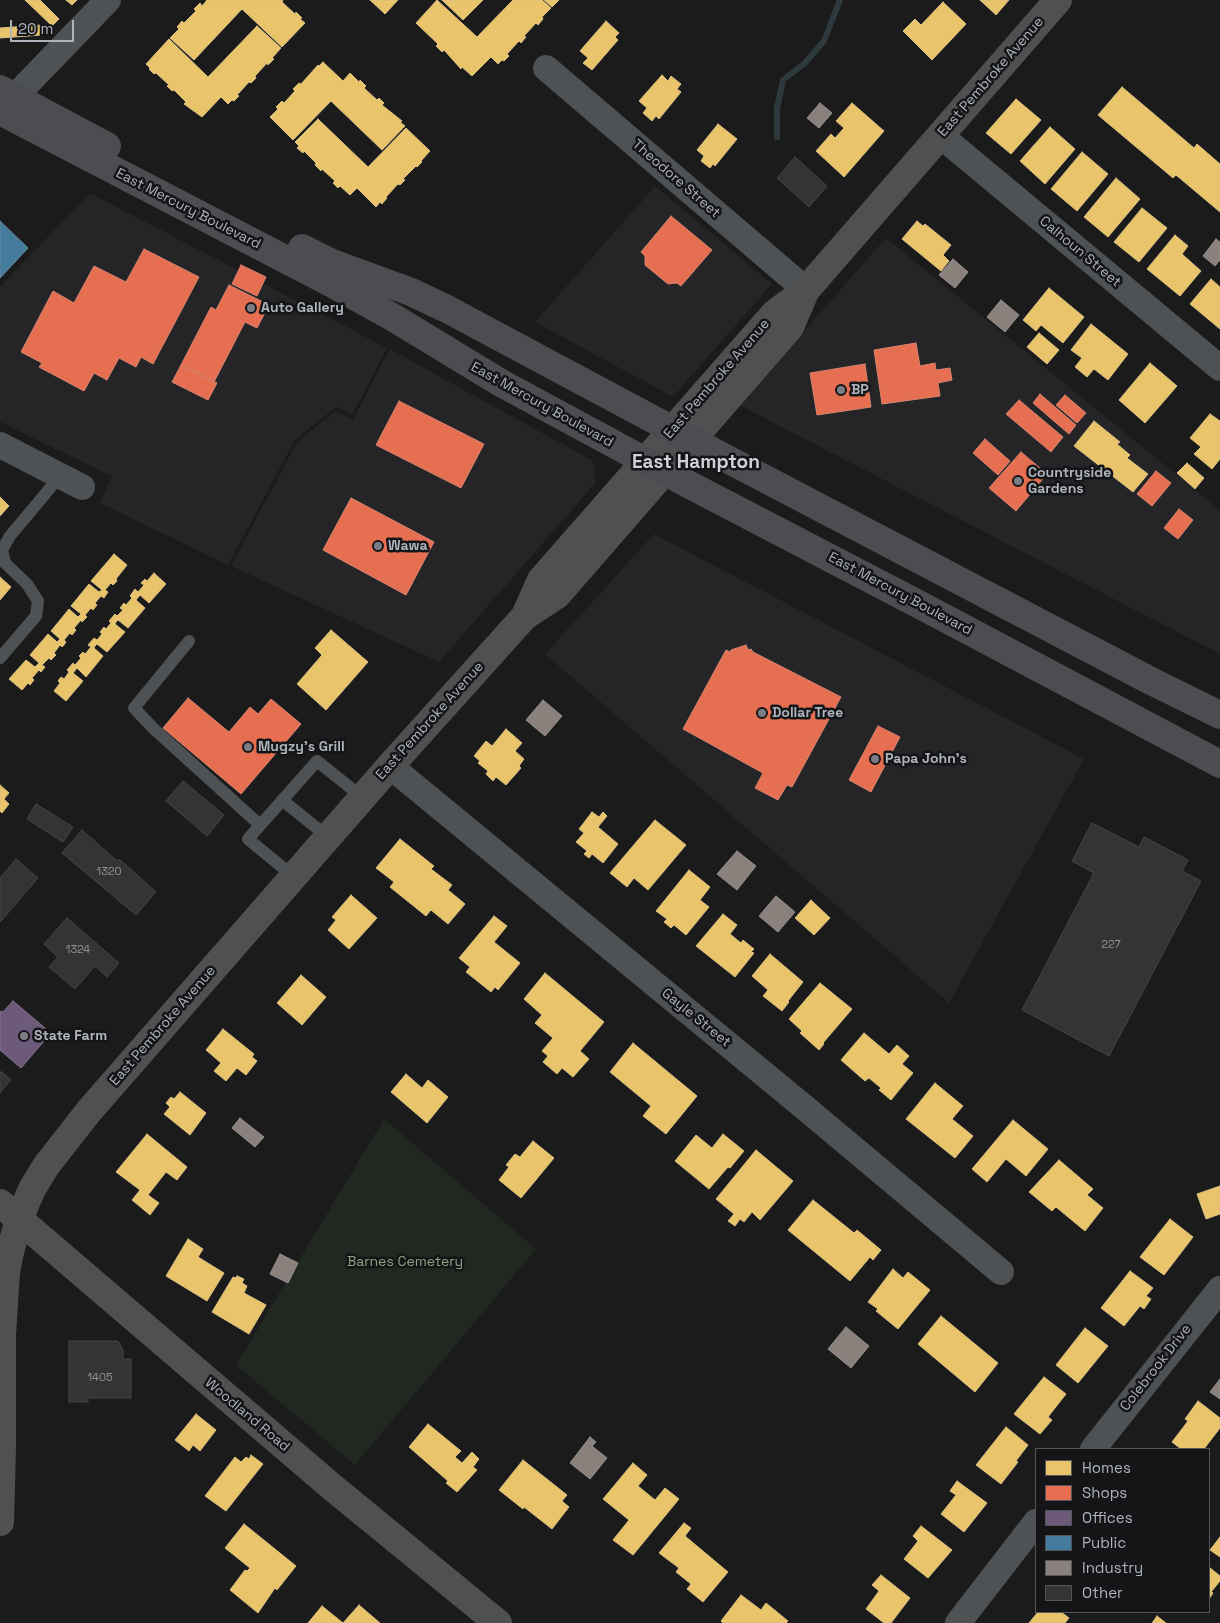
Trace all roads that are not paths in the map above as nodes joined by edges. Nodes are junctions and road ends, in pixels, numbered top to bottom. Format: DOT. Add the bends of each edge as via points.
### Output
graph roads {
  1 [pos="108,0"];
  2 [pos="1058,0"];
  3 [pos="546,68"];
  4 [pos="3,104"];
  5 [pos="941,136"];
  6 [pos="806,290"];
  7 [pos="1220,368"];
  8 [pos="683,435"];
  9 [pos="0,444"];
  10 [pos="656,466"];
  11 [pos="72,481"];
  12 [pos="188,641"];
  13 [pos="0,658"];
  14 [pos="1220,715"];
  15 [pos="1220,764"];
  16 [pos="390,766"];
  17 [pos="362,798"];
  18 [pos="282,800"];
  19 [pos="260,826"];
  20 [pos="328,836"];
  21 [pos="293,876"];
  22 [pos="9,1211"];
  23 [pos="1001,1272"];
  24 [pos="1220,1288"];
  25 [pos="1094,1448"];
  26 [pos="0,1522"];
  27 [pos="1035,1523"];
  28 [pos="498,1623"];
  29 [pos="958,1623"];
  1 -- 4 [label="street"];
  2 -- 5 [label="main road, East Pembroke Avenue"];
  3 -- 6 [label="street, Theodore Street"];
  4 -- 8 [label="main road, East Mercury Boulevard" via="332,262 448,309"];
  4 -- 10 [label="main road, East Mercury Boulevard" via="394,318 501,383"];
  5 -- 6 [label="main road, East Pembroke Avenue"];
  5 -- 7 [label="street, Calhoun Street"];
  6 -- 8 [label="main road, East Pembroke Avenue" via="774,313"];
  8 -- 10 [label="main road, East Pembroke Avenue"];
  8 -- 14 [label="main road, East Mercury Boulevard"];
  9 -- 11 [label="street"];
  10 -- 15 [label="main road, East Mercury Boulevard"];
  10 -- 16 [label="main road, East Pembroke Avenue" via="557,594 525,616"];
  11 -- 13 [label="lane" via="10,536 2,550 5,563 27,584 38,601 36,616"];
  12 -- 19 [label="lane" via="134,708"];
  16 -- 17 [label="main road, East Pembroke Avenue"];
  16 -- 23 [label="street, Gayle Street"];
  17 -- 18 [label="lane" via="317,761"];
  17 -- 20 [label="main road, East Pembroke Avenue"];
  18 -- 19 [label="lane"];
  18 -- 20 [label="lane"];
  19 -- 21 [label="lane" via="248,839"];
  20 -- 21 [label="main road, East Pembroke Avenue"];
  21 -- 22 [label="main road, East Pembroke Avenue" via="68,1136 37,1181"];
  22 -- 26 [label="main road, East Pembroke Avenue"];
  22 -- 28 [label="main road, Woodland Road" via="332,1487"];
  24 -- 25 [label="street, Colebrook Drive"];
  27 -- 29 [label="street"];
}
